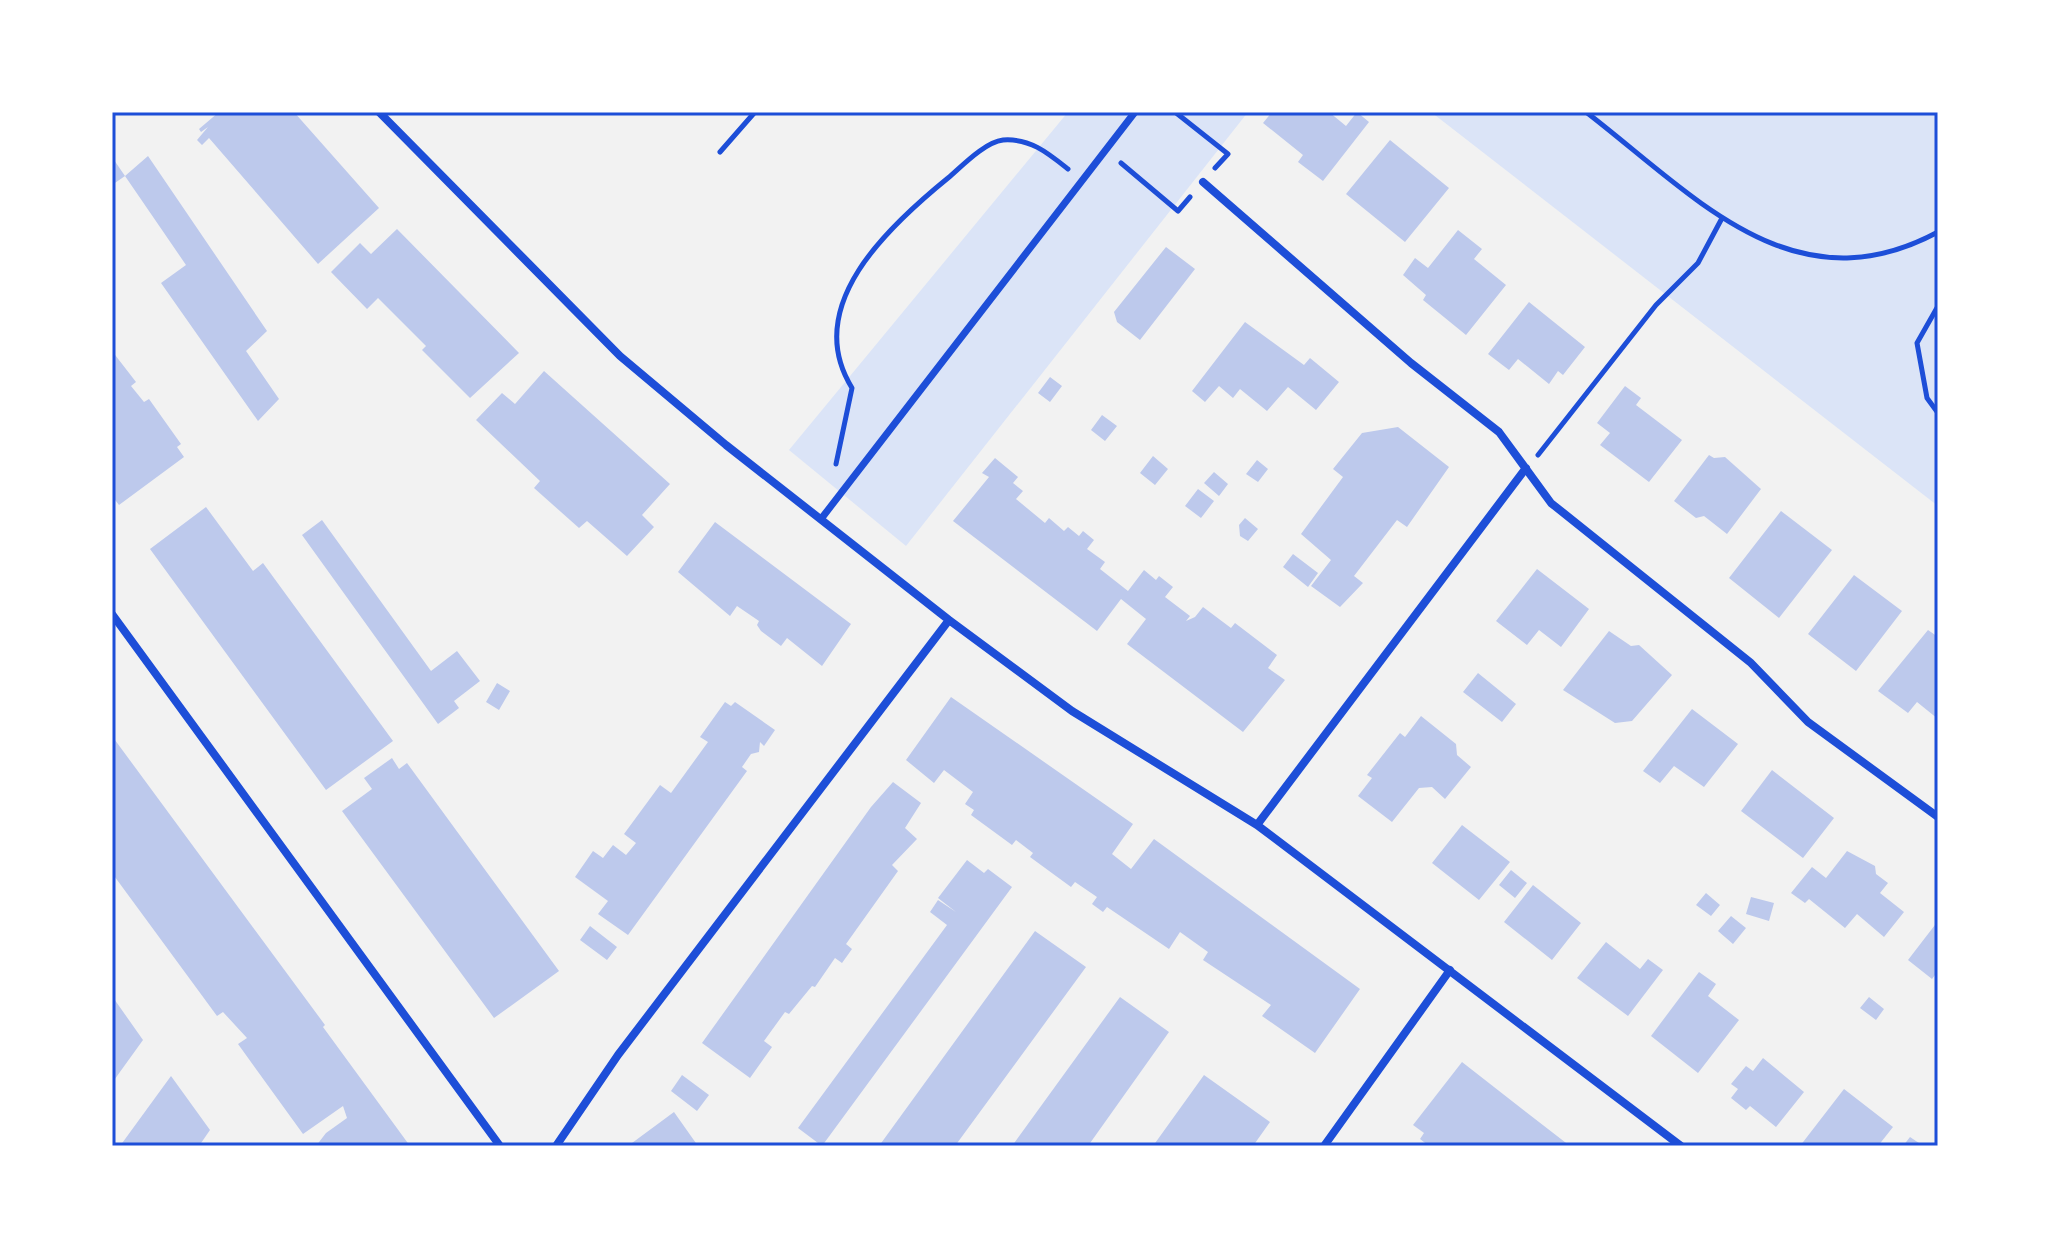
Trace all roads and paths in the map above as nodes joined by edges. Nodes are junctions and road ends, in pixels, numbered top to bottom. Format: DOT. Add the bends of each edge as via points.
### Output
graph roads {
  1 [pos="379,112"];
  2 [pos="755,112"];
  3 [pos="1135,112"];
  4 [pos="1175,112"];
  5 [pos="1586,112"];
  6 [pos="1108,151"];
  7 [pos="720,152"];
  8 [pos="1084,181"];
  9 [pos="1203,182"];
  10 [pos="1721,220"];
  11 [pos="1938,232"];
  12 [pos="1938,306"];
  13 [pos="1938,413"];
  14 [pos="1526,468"];
  15 [pos="836,500"];
  16 [pos="821,519"];
  17 [pos="112,614"];
  18 [pos="949,620"];
  19 [pos="1938,817"];
  20 [pos="1257,825"];
  21 [pos="1450,970"];
  22 [pos="500,1146"];
  23 [pos="556,1146"];
  24 [pos="1324,1146"];
  25 [pos="1681,1146"];
  1 -- 16 [label="street" via="620,356"];
  2 -- 7 [label="path"];
  3 -- 6 [label="street"];
  4 -- 9 [label="path" via="1228,154"];
  5 -- 10 [label="path"];
  6 -- 8 [label="street"];
  6 -- 9 [label="path" via="1178,211"];
  8 -- 15 [label="street"];
  8 -- 15 [label="path" via="1041,147 1000,140 885,232 840,306 835,346 852,388 830,491"];
  9 -- 14 [label="street" via="1411,363 1499,432"];
  10 -- 11 [label="path" via="1801,255 1838,259 1905,250"];
  10 -- 14 [label="path" via="1698,263 1656,305"];
  12 -- 13 [label="path" via="1917,343 1927,398"];
  14 -- 19 [label="street" via="1551,503 1750,662 1808,722"];
  14 -- 20 [label="street"];
  15 -- 16 [label="street"];
  16 -- 18 [label="street"];
  17 -- 22 [label="street"];
  18 -- 20 [label="street" via="1072,711"];
  18 -- 23 [label="street" via="618,1055"];
  20 -- 21 [label="street"];
  21 -- 24 [label="street"];
  21 -- 25 [label="street"];
}
